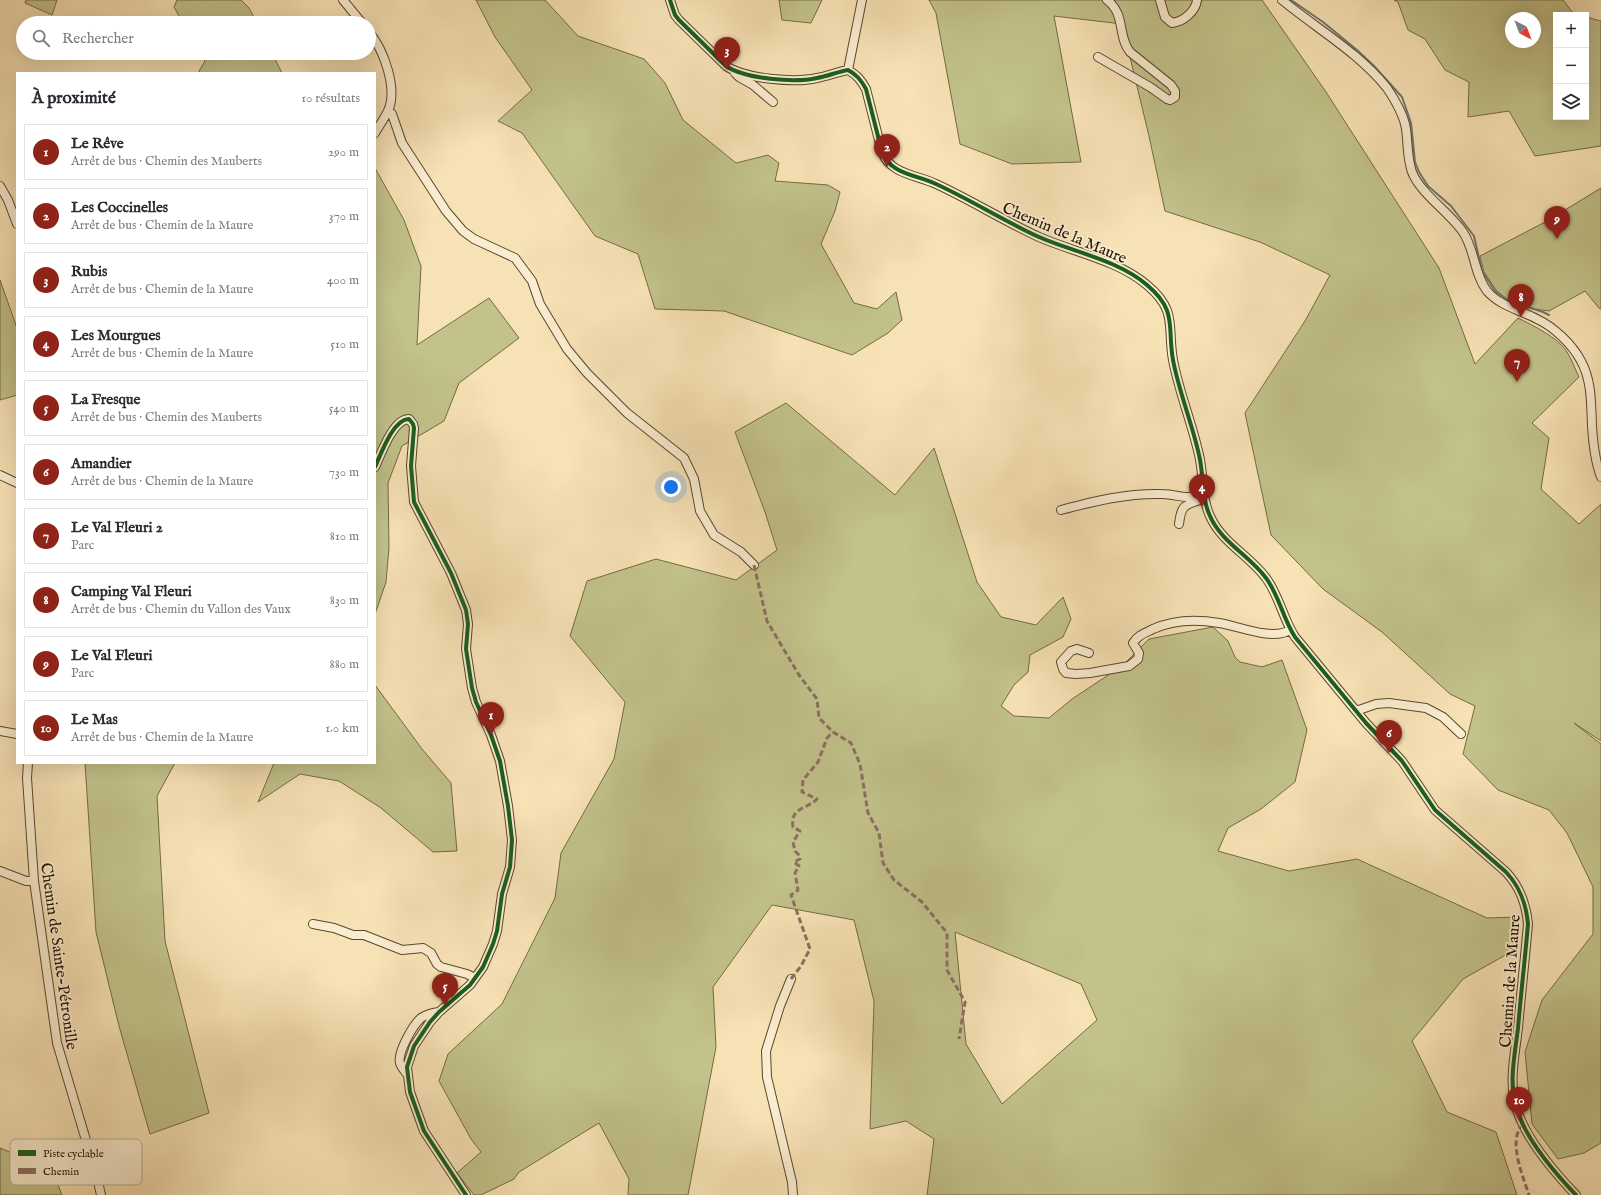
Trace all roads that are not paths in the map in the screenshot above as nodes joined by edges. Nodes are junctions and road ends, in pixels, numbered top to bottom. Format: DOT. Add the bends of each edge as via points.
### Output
graph roads {
  1 [pos="343,0"];
  2 [pos="670,0"];
  3 [pos="862,0"];
  4 [pos="1107,0"];
  5 [pos="1160,0"];
  6 [pos="1197,0"];
  7 [pos="1282,0"];
  8 [pos="356,16"];
  9 [pos="376,41"];
  10 [pos="1098,56"];
  11 [pos="734,70"];
  12 [pos="848,70"];
  13 [pos="773,102"];
  14 [pos="388,111"];
  15 [pos="376,131"];
  16 [pos="0,186"];
  17 [pos="16,221"];
  18 [pos="376,465"];
  19 [pos="0,475"];
  20 [pos="1601,477"];
  21 [pos="16,483"];
  22 [pos="1204,496"];
  23 [pos="1061,510"];
  24 [pos="1179,524"];
  25 [pos="754,565"];
  26 [pos="1290,630"];
  27 [pos="1089,653"];
  28 [pos="1356,711"];
  29 [pos="0,731"];
  30 [pos="16,734"];
  31 [pos="1461,734"];
  32 [pos="28,764"];
  33 [pos="0,871"];
  34 [pos="34,881"];
  35 [pos="313,924"];
  36 [pos="475,978"];
  37 [pos="791,979"];
  38 [pos="86,1139"];
  39 [pos="99,1185"];
  40 [pos="101,1195"];
  41 [pos="466,1195"];
  42 [pos="793,1195"];
  43 [pos="1576,1195"];
  1 -- 8 [label="street"];
  2 -- 11 [label="street" via="679,20 726,66"];
  3 -- 12 [label="street"];
  4 -- 10 [label="street" via="1116,8 1119,15 1126,47 1171,85 1175,97 1167,99"];
  5 -- 6 [label="street" via="1165,17 1172,23 1188,15 1196,6"];
  7 -- 20 [label="street" via="1342,45 1387,88 1396,102 1406,128 1410,160 1416,179 1464,234 1486,289 1500,302 1547,325 1560,335 1581,360 1590,388 1594,451"];
  9 -- 14 [label="street" via="387,68 391,92"];
  11 -- 12 [label="street" via="780,80 806,80"];
  11 -- 13 [label="street" via="739,77"];
  12 -- 22 [label="street, Chemin de la Maure" via="862,80 866,89 884,159 889,165 935,184 1040,237 1125,270 1155,292 1165,305 1170,322 1173,360 1199,456"];
  14 -- 15 [label="street"];
  14 -- 25 [label="street" via="392,114 402,144 446,211 463,231 474,239 514,258 532,281 540,304 567,349 627,413 684,458 694,479 700,511 714,535"];
  16 -- 17 [label="street"];
  18 -- 36 [label="street" via="398,423 409,419 414,428 411,466 414,502 451,573 466,610 466,649 473,695 495,747 507,799 512,840 510,867 493,944"];
  19 -- 21 [label="street"];
  22 -- 23 [label="street" via="1187,498 1164,494 1137,494 1107,498"];
  22 -- 24 [label="street" via="1183,507"];
  22 -- 26 [label="street, Chemin de la Maure" via="1216,528 1268,580"];
  26 -- 27 [label="street" via="1283,634 1271,634 1217,622 1179,621 1164,624 1136,637 1133,643 1139,653 1138,659 1129,666 1076,674 1066,673 1063,669 1061,662 1071,651 1077,649"];
  26 -- 28 [label="street, Chemin de la Maure"];
  28 -- 31 [label="street" via="1376,704 1389,703 1426,708 1443,717"];
  28 -- 43 [label="street, Chemin de la Maure" via="1402,761 1435,810 1506,872 1524,900 1528,924 1513,1074 1515,1103 1532,1140"];
  29 -- 30 [label="street"];
  32 -- 34 [label="street, Chemin de Sainte-Pétronille"];
  33 -- 34 [label="street" via="26,881"];
  34 -- 38 [label="street, Chemin de Sainte-Pétronille" via="57,1043"];
  35 -- 36 [label="street" via="353,935 364,935 402,950 422,948 431,953 441,967"];
  36 -- 41 [label="street" via="430,1022 414,1046 407,1068 410,1092 424,1131"];
  37 -- 42 [label="street" via="766,1051 767,1077"];
  39 -- 40 [label="street, Chemin de Sainte-Pétronille"];
}
